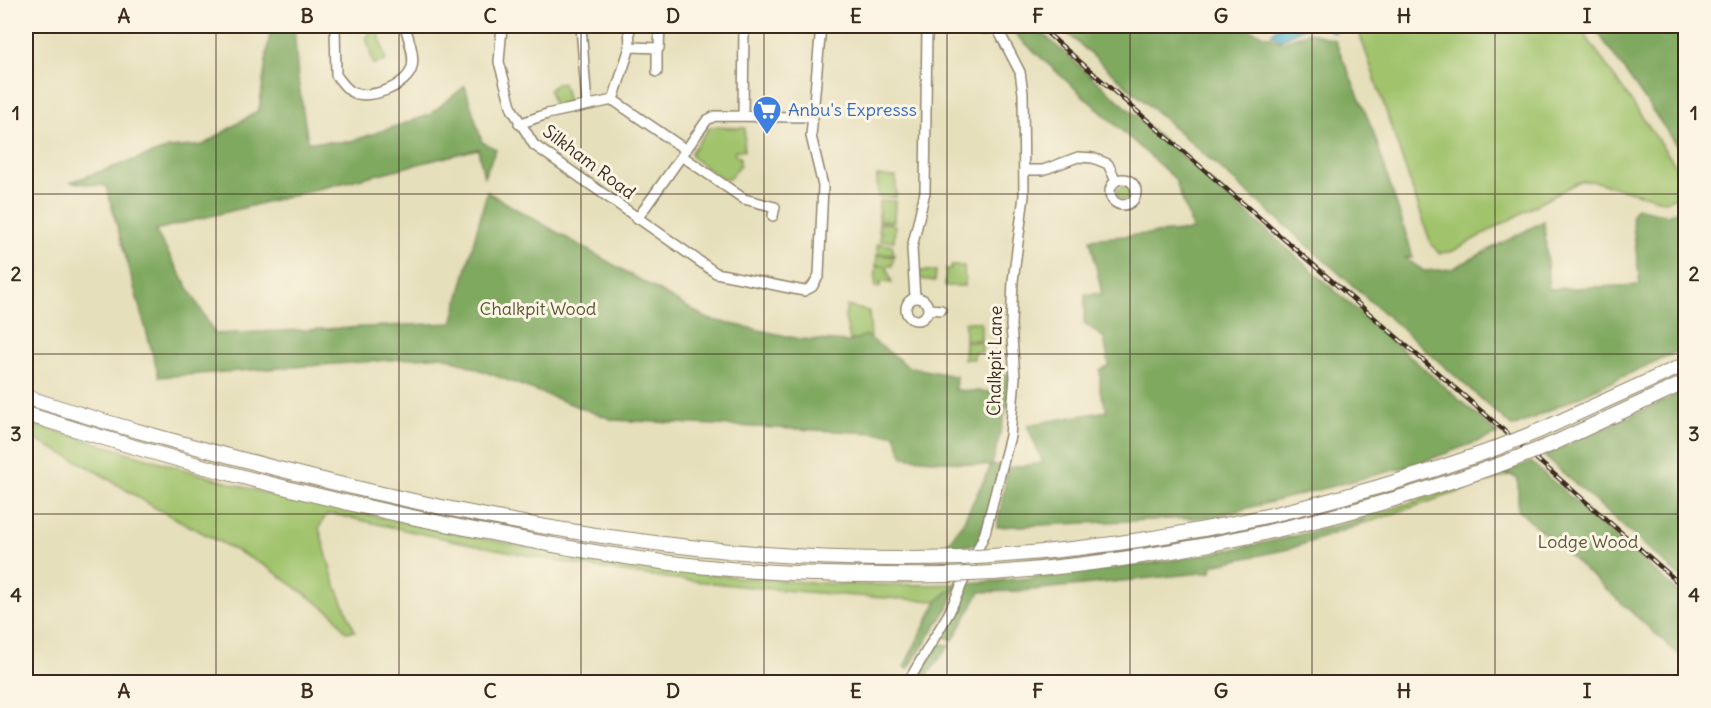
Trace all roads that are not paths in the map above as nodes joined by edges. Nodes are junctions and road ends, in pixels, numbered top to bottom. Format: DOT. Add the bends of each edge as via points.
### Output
graph roads {
  1 [pos="335,26"];
  2 [pos="405,26"];
  3 [pos="502,26"];
  4 [pos="581,26"];
  5 [pos="629,26"];
  6 [pos="660,26"];
  7 [pos="744,26"];
  8 [pos="821,26"];
  9 [pos="927,26"];
  10 [pos="976,26"];
  11 [pos="996,27"];
  12 [pos="630,47"];
  13 [pos="657,48"];
  14 [pos="657,72"];
  15 [pos="613,100"];
  16 [pos="587,105"];
  17 [pos="743,116"];
  18 [pos="812,117"];
  19 [pos="519,124"];
  20 [pos="684,153"];
  21 [pos="1024,170"];
  22 [pos="1116,182"];
  23 [pos="773,216"];
  24 [pos="637,219"];
  25 [pos="915,298"];
  26 [pos="928,309"];
  27 [pos="941,310"];
  28 [pos="1686,364"];
  29 [pos="1686,382"];
  30 [pos="26,397"];
  31 [pos="26,414"];
  32 [pos="908,682"];
  1 -- 2 [label="street" via="336,75 352,92 362,95 401,86 410,74 413,60"];
  3 -- 19 [label="street, Silkham Road" via="499,63"];
  4 -- 16 [label="street"];
  5 -- 12 [label="street"];
  6 -- 13 [label="street"];
  7 -- 17 [label="street"];
  8 -- 18 [label="street, Silkham Road"];
  9 -- 25 [label="street" via="925,192 912,248"];
  10 -- 11 [label="street"];
  11 -- 21 [label="street, Chalkpit Lane" via="1023,83"];
  12 -- 13 [label="street"];
  12 -- 15 [label="street"];
  13 -- 14 [label="street"];
  15 -- 16 [label="street"];
  15 -- 20 [label="street"];
  16 -- 19 [label="street"];
  17 -- 18 [label="street"];
  17 -- 20 [label="street" via="715,116 707,120"];
  18 -- 24 [label="street, Silkham Road" via="811,146 823,186 819,275 812,287 795,291 716,273"];
  19 -- 24 [label="street, Silkham Road" via="534,145"];
  20 -- 23 [label="street" via="744,199 775,207"];
  20 -- 24 [label="street"];
  21 -- 22 [label="street" via="1043,170 1078,157 1093,158 1108,164"];
  21 -- 32 [label="street, Chalkpit Lane" via="1011,310 1015,377 1004,463 985,533 964,584"];
  25 -- 26 [label="street" via="926,301"];
  25 -- 26 [label="street" via="907,306 910,316 916,320 923,318"];
  26 -- 27 [label="street"];
  28 -- 30 [label="highway, bridge" via="1489,451 1352,496 1236,524 1101,547 962,558 781,557 672,547 582,533 321,480 170,441"];
  29 -- 31 [label="highway, bridge" via="1550,445 1379,505 1237,540 1129,559 948,575 742,570 550,544 405,516 230,474"];
}
